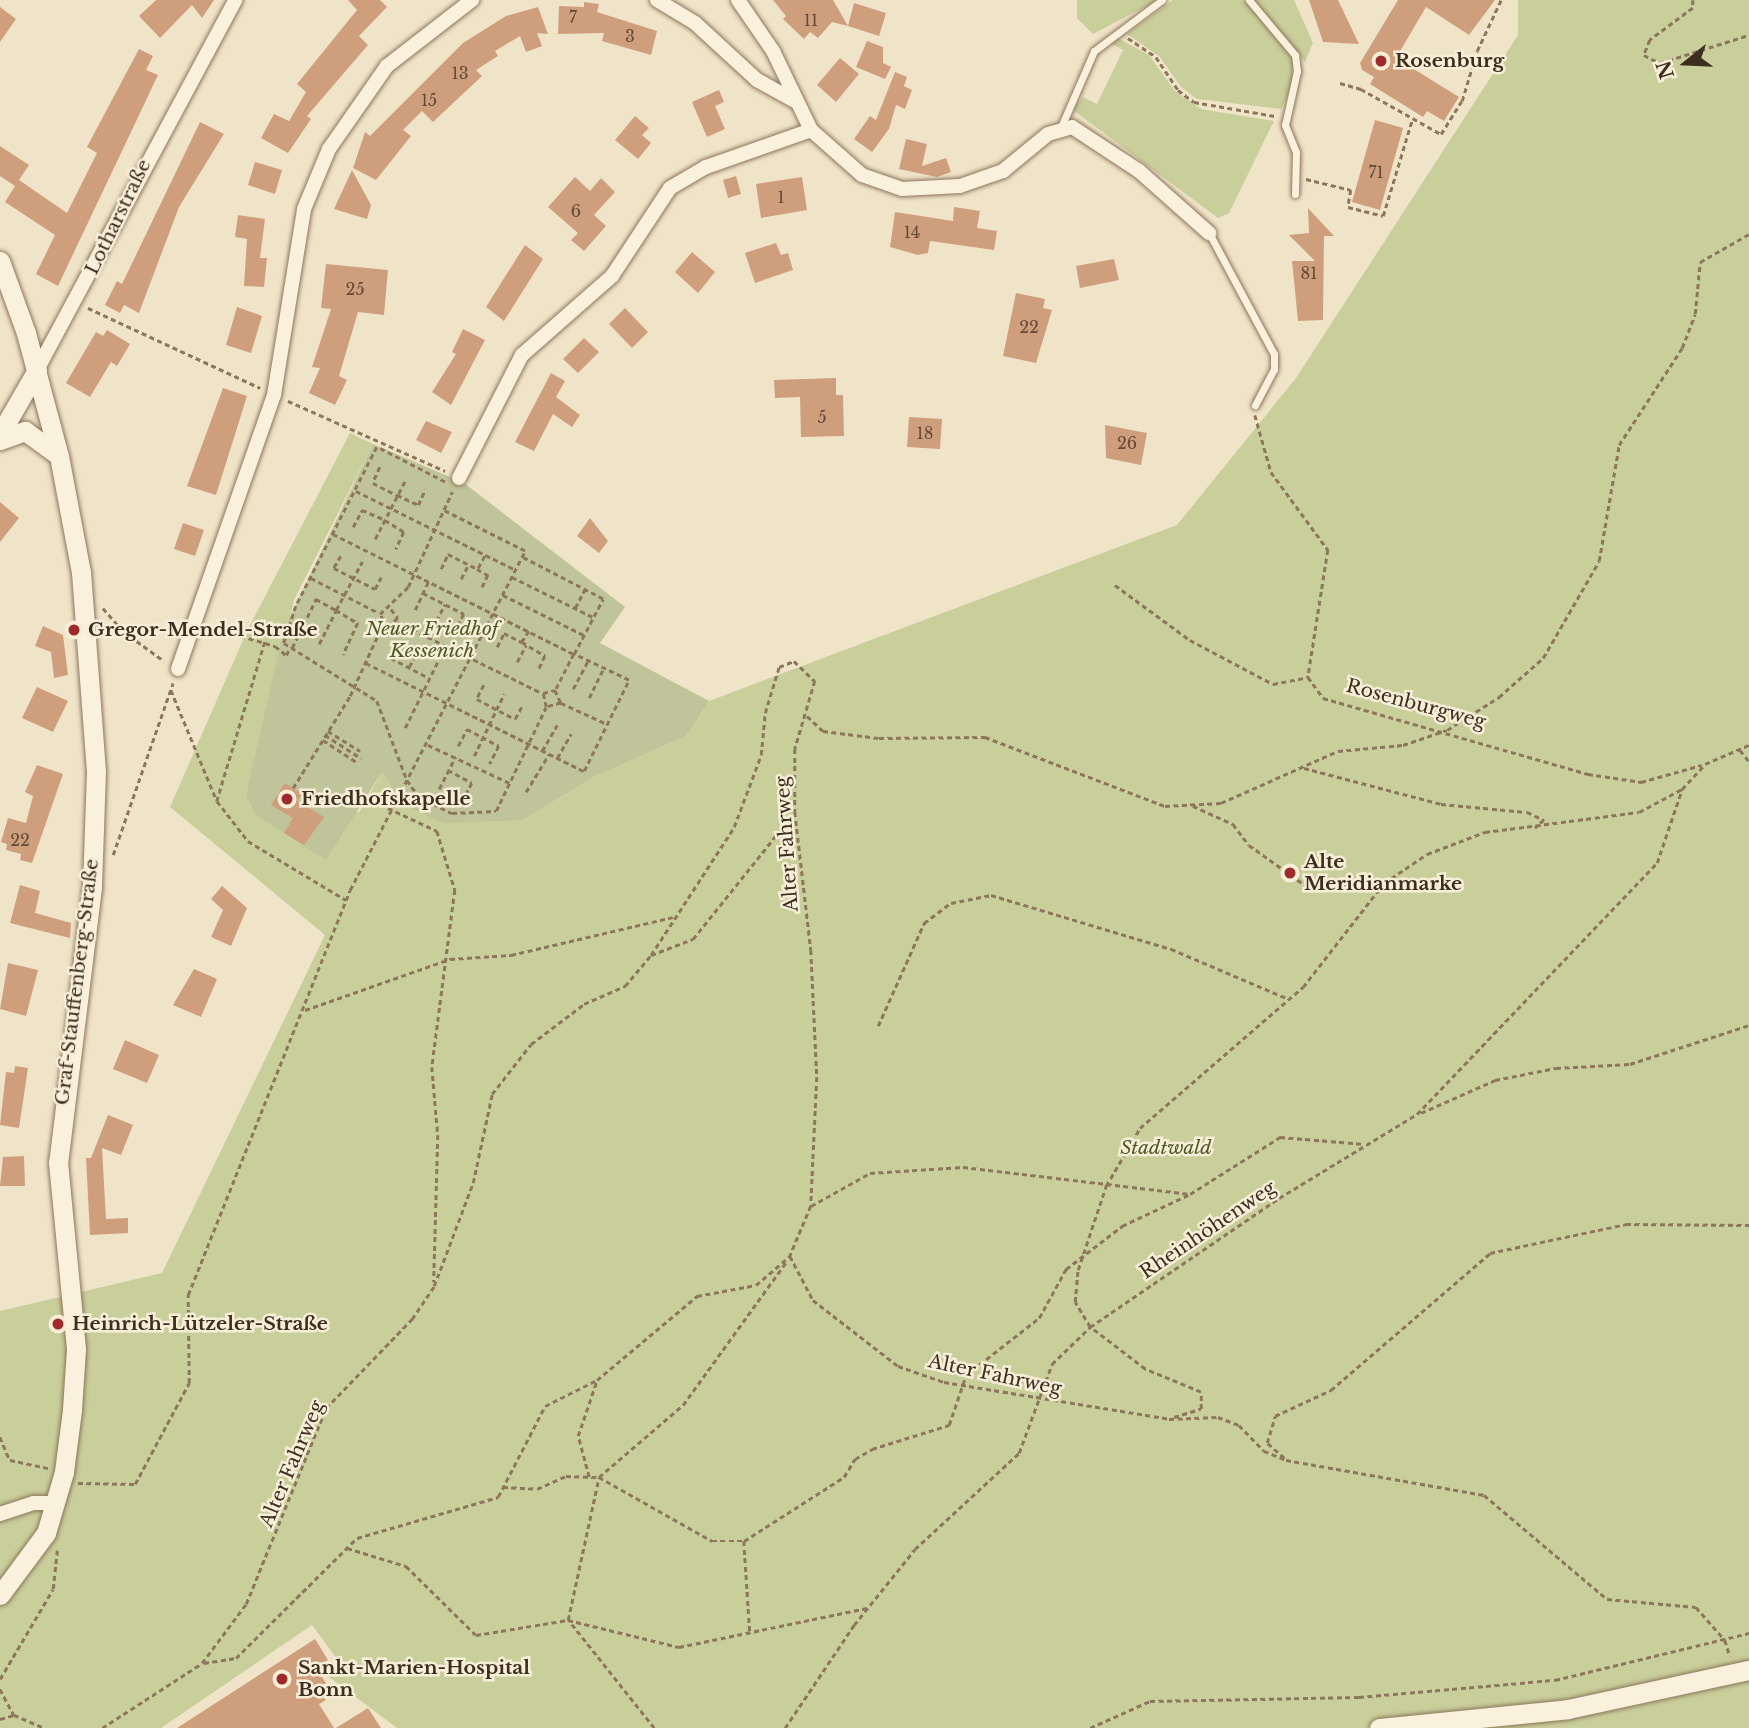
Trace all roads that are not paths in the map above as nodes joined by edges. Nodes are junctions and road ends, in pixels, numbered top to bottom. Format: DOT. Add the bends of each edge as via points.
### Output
graph roads {
  1 [pos="235,0"];
  2 [pos="472,0"];
  3 [pos="657,0"];
  4 [pos="738,0"];
  5 [pos="1161,0"];
  6 [pos="1249,0"];
  7 [pos="795,101"];
  8 [pos="1061,127"];
  9 [pos="811,130"];
  10 [pos="1295,194"];
  11 [pos="1209,233"];
  12 [pos="0,261"];
  13 [pos="37,370"];
  14 [pos="1255,405"];
  15 [pos="0,433"];
  16 [pos="0,440"];
  17 [pos="59,456"];
  18 [pos="457,482"];
  19 [pos="178,669"];
  20 [pos="65,1498"];
  21 [pos="0,1514"];
  22 [pos="0,1595"];
  23 [pos="1742,1672"];
  24 [pos="1379,1728"];
  1 -- 13 [label="street, Lotharstraße"];
  2 -- 19 [label="street" via="387,66 329,149 302,220 274,395"];
  3 -- 7 [label="street" via="695,23 757,80"];
  4 -- 7 [label="street" via="773,51"];
  5 -- 8 [label="lane" via="1094,51"];
  6 -- 10 [label="lane" via="1294,54 1297,71 1284,125 1296,152"];
  7 -- 9 [label="street"];
  8 -- 9 [label="street" via="990,178 923,191 862,175"];
  8 -- 11 [label="street" via="1090,134 1186,208"];
  9 -- 18 [label="street" via="715,163 670,188 612,276 522,355"];
  11 -- 14 [label="lane" via="1274,354 1274,369"];
  12 -- 13 [label="street, Graf-Stauffenberg-Straße"];
  13 -- 15 [label="street, Lotharstraße"];
  13 -- 17 [label="street, Graf-Stauffenberg-Straße"];
  16 -- 17 [label="street" via="25,431"];
  17 -- 20 [label="street, Graf-Stauffenberg-Straße" via="83,586 96,771 92,887 59,1131 58,1195 76,1349"];
  20 -- 21 [label="street"];
  20 -- 22 [label="street, Graf-Stauffenberg-Straße" via="35,1554"];
  23 -- 24 [label="street" via="1568,1709"];
}
